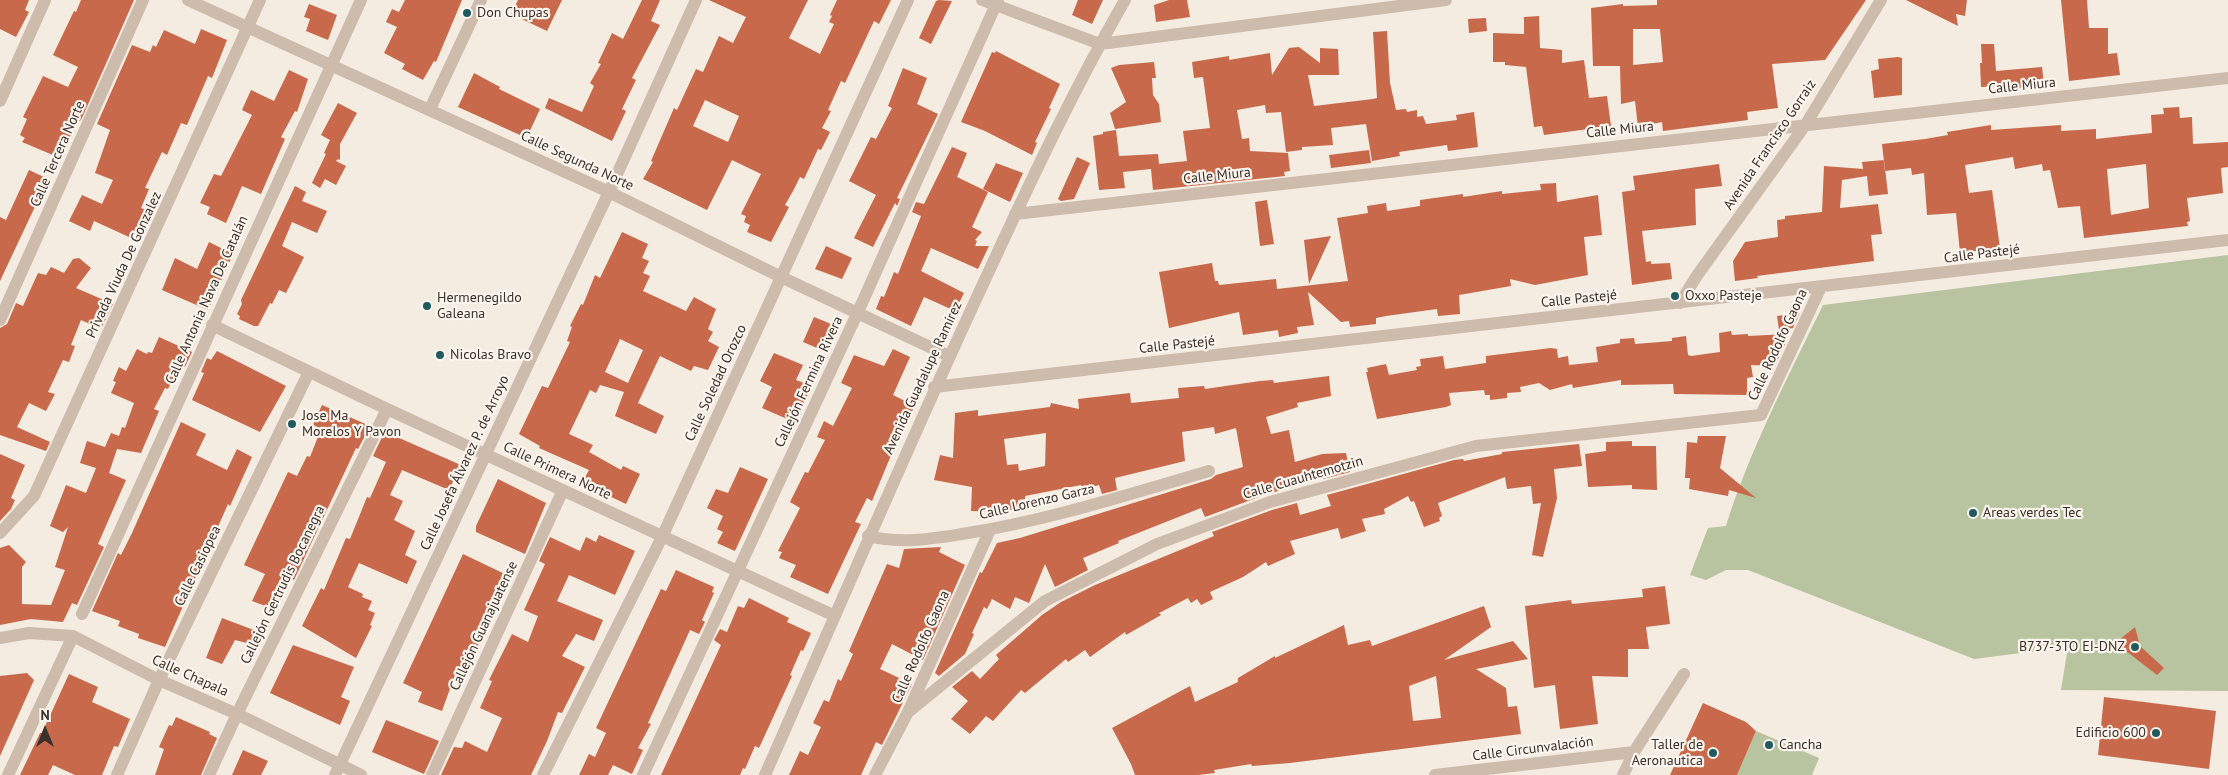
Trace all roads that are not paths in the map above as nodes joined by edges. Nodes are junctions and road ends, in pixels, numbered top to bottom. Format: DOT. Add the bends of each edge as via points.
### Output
graph roads {
  1 [pos="45,0"];
  2 [pos="143,0"];
  3 [pos="188,0"];
  4 [pos="260,0"];
  5 [pos="361,0"];
  6 [pos="481,0"];
  7 [pos="696,0"];
  8 [pos="908,0"];
  9 [pos="982,0"];
  10 [pos="1125,0"];
  11 [pos="1446,0"];
  12 [pos="1881,0"];
  13 [pos="997,3"];
  14 [pos="248,29"];
  15 [pos="1100,44"];
  16 [pos="330,66"];
  17 [pos="2228,78"];
  18 [pos="0,101"];
  19 [pos="430,109"];
  20 [pos="1806,124"];
  21 [pos="609,192"];
  22 [pos="1015,214"];
  23 [pos="2228,240"];
  24 [pos="781,277"];
  25 [pos="1821,288"];
  26 [pos="1680,303"];
  27 [pos="857,314"];
  28 [pos="0,320"];
  29 [pos="212,325"];
  30 [pos="949,356"];
  31 [pos="309,372"];
  32 [pos="934,387"];
  33 [pos="387,409"];
  34 [pos="1761,415"];
  35 [pos="486,454"];
  36 [pos="1209,471"];
  37 [pos="563,490"];
  38 [pos="990,530"];
  39 [pos="0,533"];
  40 [pos="662,536"];
  41 [pos="868,536"];
  42 [pos="737,572"];
  43 [pos="82,614"];
  44 [pos="835,616"];
  45 [pos="73,636"];
  46 [pos="0,638"];
  47 [pos="1684,674"];
  48 [pos="159,680"];
  49 [pos="908,712"];
  50 [pos="237,714"];
  51 [pos="1634,752"];
  52 [pos="337,770"];
  53 [pos="8,775"];
  54 [pos="117,775"];
  55 [pos="209,775"];
  56 [pos="361,775"];
  57 [pos="432,775"];
  58 [pos="543,775"];
  59 [pos="643,775"];
  60 [pos="764,775"];
  61 [pos="875,775"];
  62 [pos="1435,775"];
  63 [pos="1623,775"];
  1 -- 18 [label="street"];
  2 -- 28 [label="street, Calle Tercera Norte"];
  3 -- 14 [label="street, Calle Segunda Norte"];
  4 -- 14 [label="street, Privada Viuda De Gonzalez"];
  5 -- 16 [label="street, Calle Antonia Nava De Catalán"];
  6 -- 19 [label="street"];
  7 -- 21 [label="street, Calle Josefa Álvarez P. de Arroyo"];
  8 -- 24 [label="street, Calle Soledad Orozco"];
  9 -- 13 [label="street"];
  10 -- 15 [label="street, Avenida Guadalupe Ramírez"];
  11 -- 15 [label="street"];
  12 -- 20 [label="street, Avenida Francisco Gorraiz"];
  13 -- 15 [label="street"];
  13 -- 27 [label="street, Callejón Fermina Rivera"];
  14 -- 16 [label="street, Calle Segunda Norte"];
  14 -- 39 [label="street, Privada Viuda De Gonzalez" via="34,496"];
  15 -- 22 [label="street, Avenida Guadalupe Ramírez"];
  16 -- 19 [label="street, Calle Segunda Norte"];
  16 -- 29 [label="street, Calle Antonia Nava De Catalán"];
  17 -- 20 [label="street, Calle Miura"];
  19 -- 21 [label="street, Calle Segunda Norte"];
  20 -- 22 [label="street, Calle Miura"];
  20 -- 26 [label="street, Avenida Francisco Gorraiz"];
  21 -- 24 [label="street, Calle Segunda Norte"];
  21 -- 35 [label="street, Calle Josefa Álvarez P. de Arroyo"];
  22 -- 30 [label="street, Avenida Guadalupe Ramírez"];
  23 -- 25 [label="street, Calle Pastejé"];
  24 -- 27 [label="street, Calle Segunda Norte"];
  24 -- 40 [label="street, Calle Soledad Orozco"];
  25 -- 26 [label="street, Calle Pastejé"];
  25 -- 34 [label="street, Calle Rodolfo Gaona"];
  26 -- 32 [label="street, Calle Pastejé"];
  27 -- 30 [label="street, Calle Segunda Norte"];
  27 -- 42 [label="street, Callejón Fermina Rivera"];
  29 -- 31 [label="street, Calle Primera Norte"];
  29 -- 43 [label="street, Calle Antonia Nava De Catalán"];
  30 -- 32 [label="street, Avenida Guadalupe Ramírez"];
  31 -- 33 [label="street, Calle Primera Norte"];
  31 -- 48 [label="street, Calle Casiopea"];
  32 -- 41 [label="street, Avenida Guadalupe Ramírez"];
  33 -- 35 [label="street, Calle Primera Norte"];
  33 -- 50 [label="street, Callejón Gertrudis Bocanegra"];
  34 -- 49 [label="street, Calle Cuauhtemotzin" via="1476,446 1270,502 1157,544 1045,601"];
  35 -- 37 [label="street, Calle Primera Norte"];
  35 -- 52 [label="street, Calle Josefa Álvarez P. de Arroyo"];
  36 -- 38 [label="street, Calle Lorenzo Garza" via="1062,514"];
  37 -- 40 [label="street, Calle Primera Norte"];
  37 -- 57 [label="street, Callejón Guanajuatense"];
  38 -- 41 [label="street, Calle Lorenzo Garza" via="918,540"];
  38 -- 49 [label="street, Calle Rodolfo Gaona"];
  40 -- 42 [label="street, Calle Primera Norte"];
  40 -- 58 [label="street, Calle Soledad Orozco"];
  41 -- 44 [label="street, Avenida Guadalupe Ramírez"];
  42 -- 44 [label="street, Calle Primera Norte"];
  42 -- 59 [label="street, Callejón Fermina Rivera"];
  44 -- 60 [label="street, Avenida Guadalupe Ramírez"];
  45 -- 46 [label="street, Calle Chapala" via="29,633"];
  45 -- 48 [label="street, Calle Chapala"];
  45 -- 53 [label="street"];
  47 -- 51 [label="street"];
  48 -- 50 [label="street, Calle Chapala"];
  48 -- 54 [label="street, Calle Casiopea"];
  49 -- 61 [label="street, Calle Rodolfo Gaona"];
  50 -- 52 [label="street, Calle Chapala"];
  50 -- 55 [label="street, Callejón Gertrudis Bocanegra"];
  51 -- 62 [label="street, Calle Circunvalación"];
  51 -- 63 [label="street"];
  52 -- 56 [label="street, Calle Chapala"];
}
